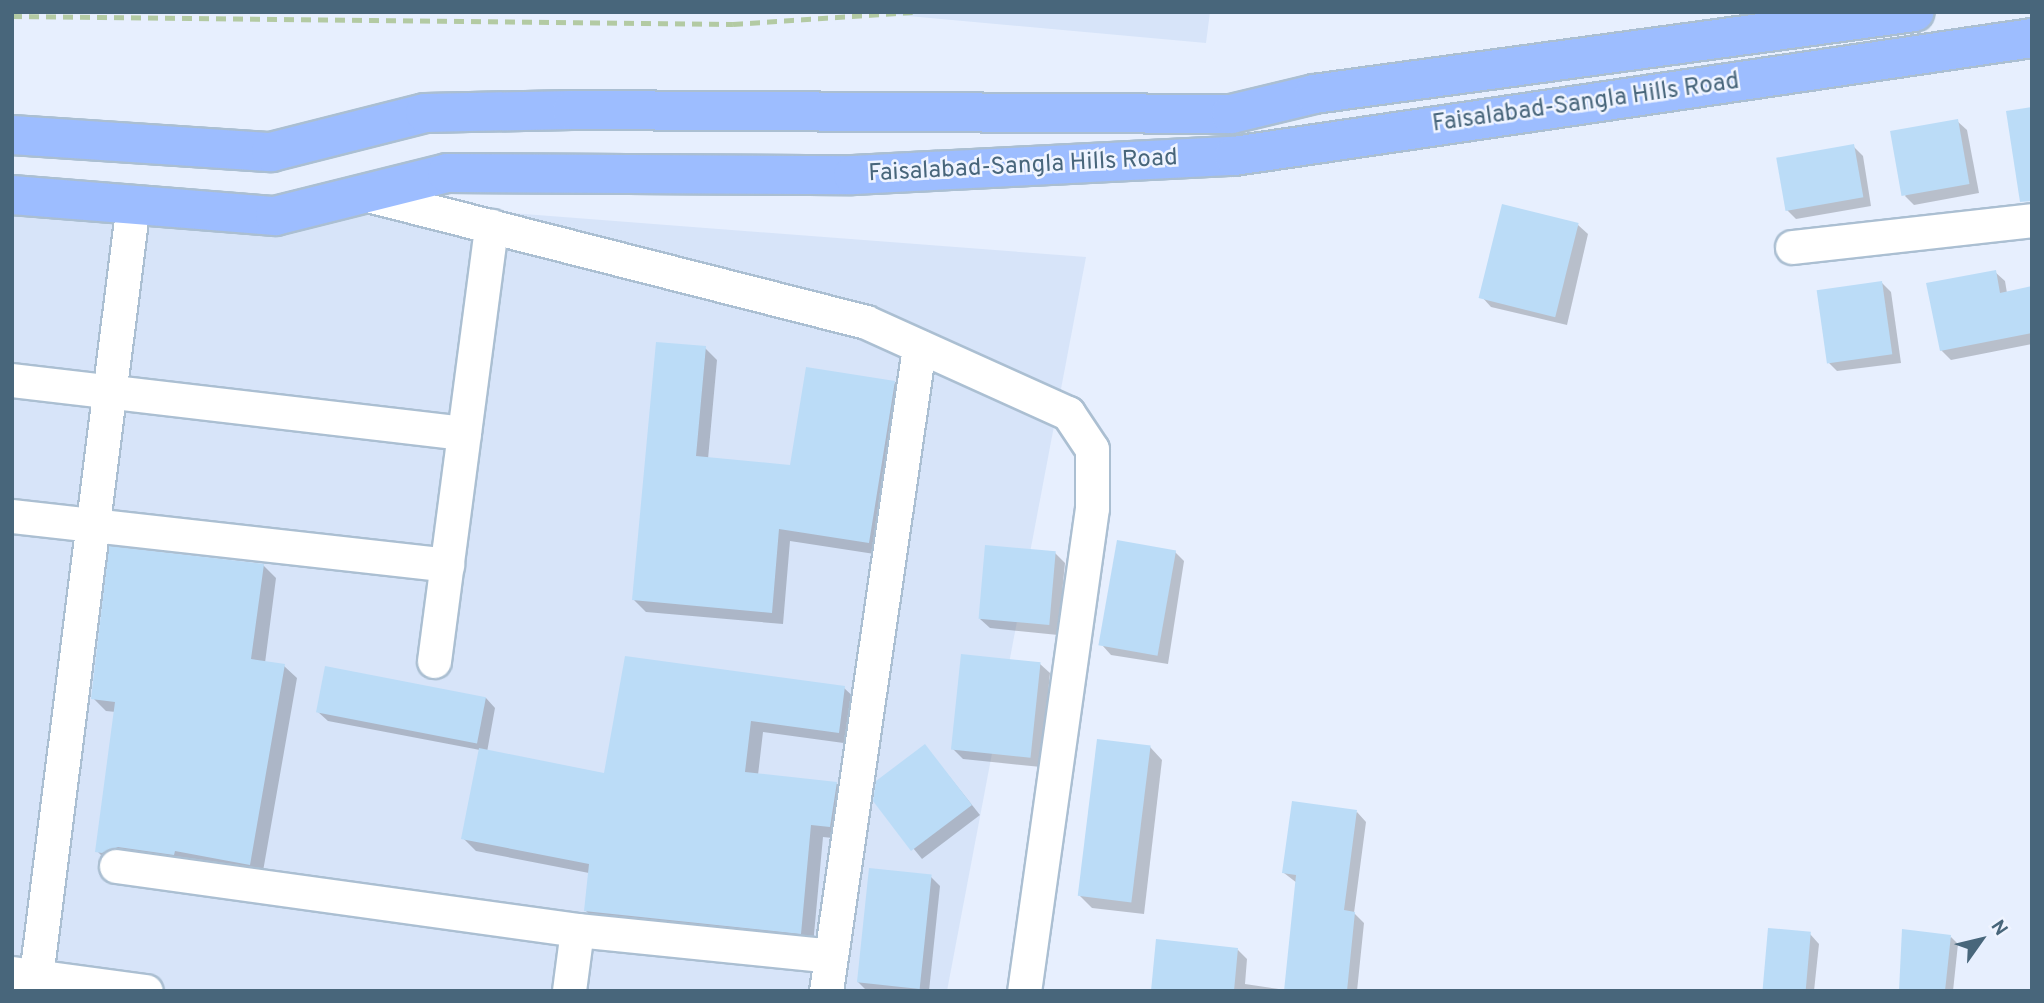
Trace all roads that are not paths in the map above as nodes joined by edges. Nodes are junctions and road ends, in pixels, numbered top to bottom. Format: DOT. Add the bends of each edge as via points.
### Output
graph roads {
  1 [pos="1914,12"];
  2 [pos="2032,38"];
  3 [pos="12,135"];
  4 [pos="75,139"];
  5 [pos="364,194"];
  6 [pos="12,195"];
  7 [pos="68,199"];
  8 [pos="132,204"];
  9 [pos="2032,220"];
  10 [pos="491,226"];
  11 [pos="1792,247"];
  12 [pos="919,347"];
  13 [pos="12,380"];
  14 [pos="109,390"];
  15 [pos="464,433"];
  16 [pos="12,516"];
  17 [pos="92,524"];
  18 [pos="447,565"];
  19 [pos="434,661"];
  20 [pos="116,866"];
  21 [pos="577,930"];
  22 [pos="831,956"];
  23 [pos="24,975"];
  24 [pos="146,991"];
  25 [pos="569,991"];
  26 [pos="826,991"];
  27 [pos="1024,991"];
  1 -- 4 [label="main road, Faisalabad-Sangla Hills Road" via="1314,94 1231,114 425,113 271,152"];
  2 -- 5 [label="main road, Faisalabad-Sangla Hills Road" via="1234,156 853,175 447,173"];
  3 -- 4 [label="main road, Faisalabad-Sangla Hills Road"];
  4 -- 7 [label="main road"];
  5 -- 8 [label="main road, Faisalabad-Sangla Hills Road" via="275,216"];
  5 -- 10 [label="street"];
  6 -- 7 [label="main road, Faisalabad-Sangla Hills Road"];
  7 -- 8 [label="main road, Faisalabad-Sangla Hills Road"];
  8 -- 14 [label="street"];
  9 -- 11 [label="street"];
  10 -- 12 [label="street" via="866,322"];
  10 -- 15 [label="street"];
  12 -- 22 [label="street"];
  12 -- 27 [label="street" via="1068,413 1092,449 1092,508"];
  13 -- 14 [label="street"];
  14 -- 15 [label="street"];
  14 -- 17 [label="street"];
  15 -- 18 [label="street"];
  16 -- 17 [label="street"];
  17 -- 18 [label="street"];
  17 -- 23 [label="street"];
  18 -- 19 [label="street"];
  20 -- 21 [label="street"];
  21 -- 22 [label="street"];
  21 -- 25 [label="street"];
  22 -- 26 [label="street"];
  23 -- 24 [label="street"];
}
